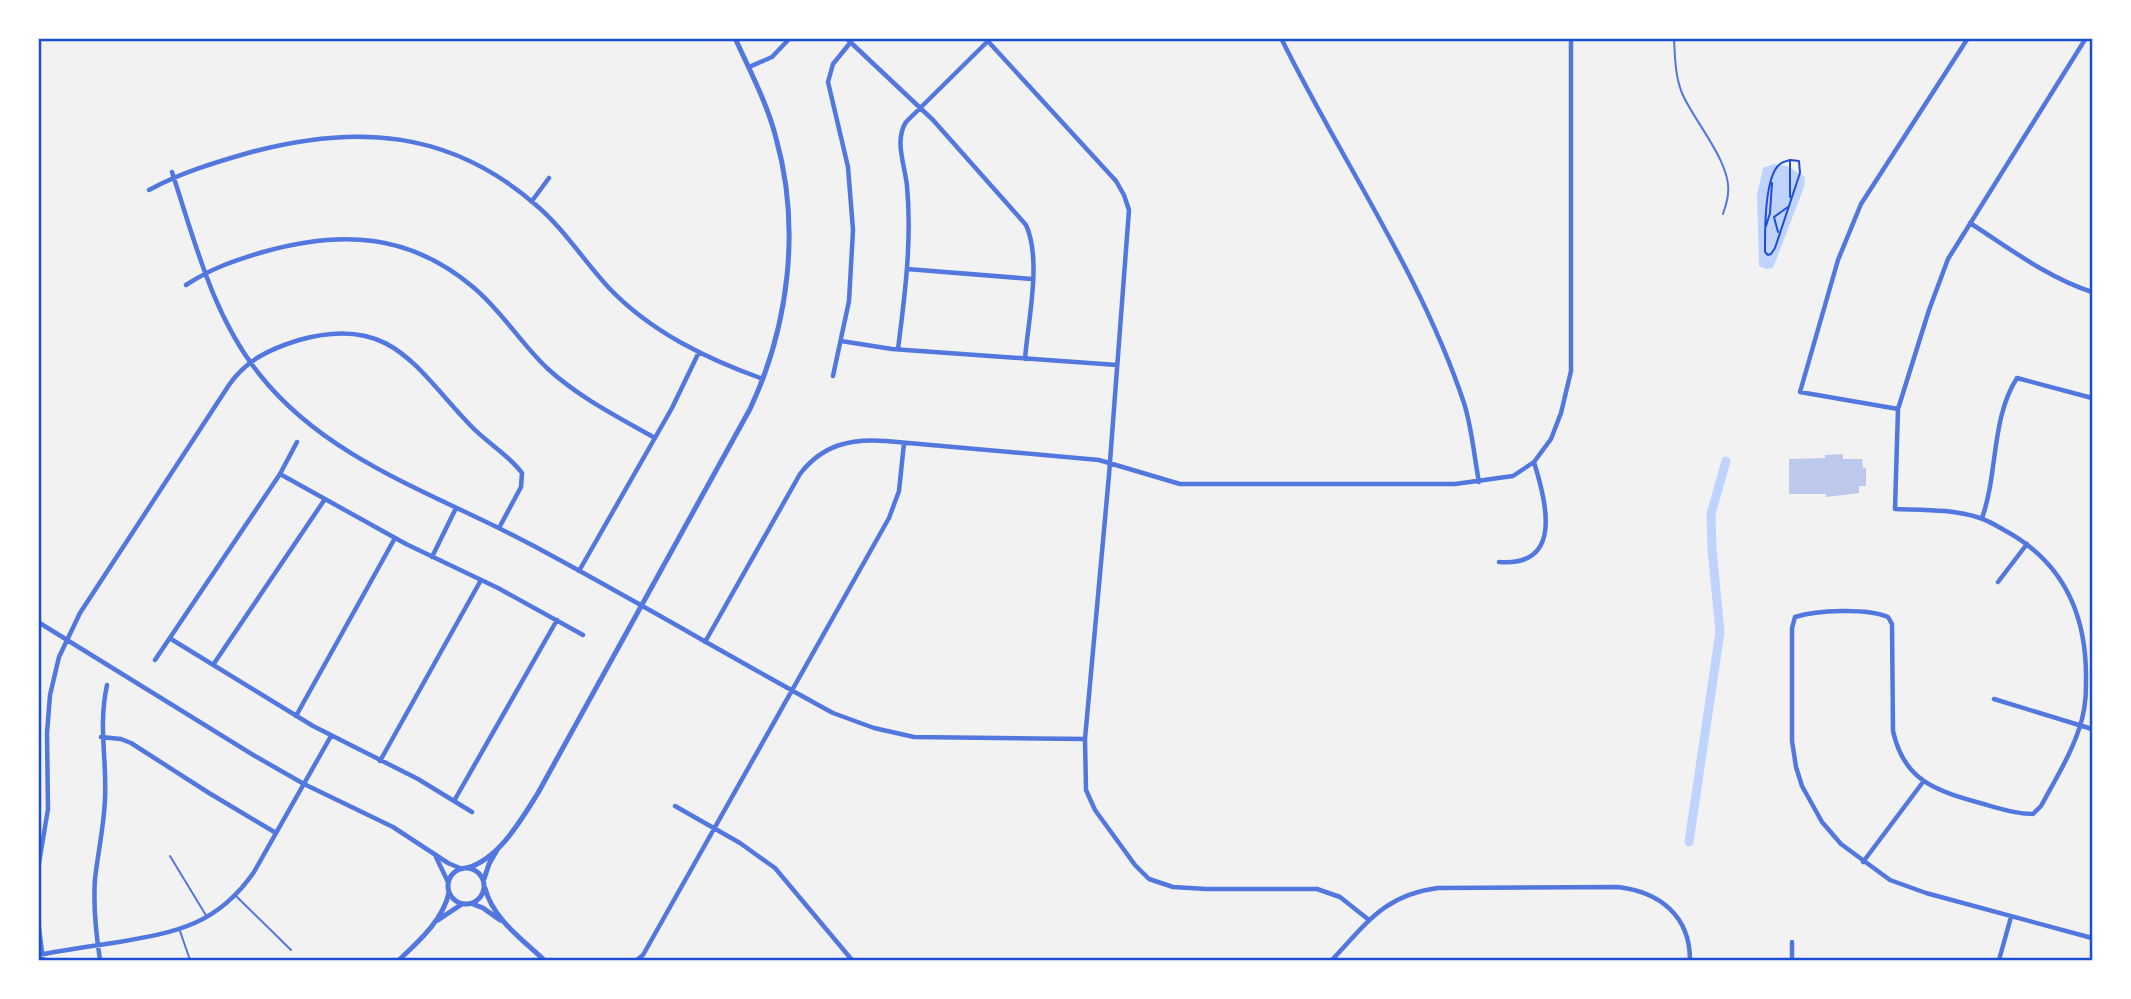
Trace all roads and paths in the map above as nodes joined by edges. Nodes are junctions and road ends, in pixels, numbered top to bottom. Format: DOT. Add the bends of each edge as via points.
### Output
graph roads {
  1 [pos="735,38"];
  2 [pos="790,38"];
  3 [pos="1281,38"];
  4 [pos="1571,38"];
  5 [pos="1674,38"];
  6 [pos="1969,38"];
  7 [pos="2086,38"];
  8 [pos="987,40"];
  9 [pos="848,41"];
  10 [pos="749,67"];
  11 [pos="920,107"];
  12 [pos="1790,160"];
  13 [pos="172,175"];
  14 [pos="549,178"];
  15 [pos="149,190"];
  16 [pos="1790,200"];
  17 [pos="532,201"];
  18 [pos="1788,206"];
  19 [pos="1723,214"];
  20 [pos="1970,223"];
  21 [pos="1779,235"];
  22 [pos="907,269"];
  23 [pos="205,273"];
  24 [pos="1032,279"];
  25 [pos="186,285"];
  26 [pos="2092,292"];
  27 [pos="841,341"];
  28 [pos="898,349"];
  29 [pos="699,352"];
  30 [pos="1025,359"];
  31 [pos="250,363"];
  32 [pos="1117,366"];
  33 [pos="833,376"];
  34 [pos="763,379"];
  35 [pos="2092,398"];
  36 [pos="1898,409"];
  37 [pos="655,438"];
  38 [pos="297,442"];
  39 [pos="904,443"];
  40 [pos="1109,462"];
  41 [pos="1534,462"];
  42 [pos="279,474"];
  43 [pos="1479,482"];
  44 [pos="325,499"];
  45 [pos="456,508"];
  46 [pos="1982,519"];
  47 [pos="499,528"];
  48 [pos="395,538"];
  49 [pos="2027,544"];
  50 [pos="432,557"];
  51 [pos="1499,562"];
  52 [pos="579,571"];
  53 [pos="481,580"];
  54 [pos="1998,582"];
  55 [pos="641,606"];
  56 [pos="557,620"];
  57 [pos="38,622"];
  58 [pos="583,635"];
  59 [pos="66,639"];
  60 [pos="171,639"];
  61 [pos="705,642"];
  62 [pos="155,660"];
  63 [pos="213,665"];
  64 [pos="107,685"];
  65 [pos="792,691"];
  66 [pos="1994,699"];
  67 [pos="296,716"];
  68 [pos="2080,726"];
  69 [pos="2092,729"];
  70 [pos="331,736"];
  71 [pos="101,737"];
  72 [pos="1085,739"];
  73 [pos="380,761"];
  74 [pos="1923,782"];
  75 [pos="304,784"];
  76 [pos="454,801"];
  77 [pos="675,806"];
  78 [pos="472,812"];
  79 [pos="716,829"];
  80 [pos="276,833"];
  81 [pos="498,847"];
  82 [pos="431,851"];
  83 [pos="170,856"];
  84 [pos="1863,862"];
  85 [pos="464,868"];
  86 [pos="38,869"];
  87 [pos="448,882"];
  88 [pos="484,884"];
  89 [pos="449,892"];
  90 [pos="235,895"];
  91 [pos="463,904"];
  92 [pos="472,904"];
  93 [pos="2011,917"];
  94 [pos="207,918"];
  95 [pos="38,920"];
  96 [pos="1369,920"];
  97 [pos="503,922"];
  98 [pos="433,925"];
  99 [pos="179,930"];
  100 [pos="2092,938"];
  101 [pos="1792,942"];
  102 [pos="97,945"];
  103 [pos="291,950"];
  104 [pos="41,957"];
  105 [pos="100,961"];
  106 [pos="190,961"];
  107 [pos="399,961"];
  108 [pos="544,961"];
  109 [pos="637,961"];
  110 [pos="852,961"];
  111 [pos="1332,961"];
  112 [pos="1690,961"];
  113 [pos="1792,961"];
  114 [pos="2000,961"];
  1 -- 10 [label="street"];
  2 -- 10 [label="street" via="772,57"];
  3 -- 43 [label="street" via="1438,334 1465,406"];
  4 -- 41 [label="street" via="1571,371 1551,439"];
  5 -- 19 [label="lane" via="1682,93 1722,165 1729,191"];
  6 -- 36 [label="street" via="1861,204 1838,260 1800,393"];
  7 -- 20 [label="street"];
  8 -- 11 [label="street"];
  8 -- 32 [label="street" via="1124,195 1129,218"];
  9 -- 11 [label="street"];
  9 -- 27 [label="street" via="828,82 845,150 852,214 851,283"];
  10 -- 34 [label="street" via="776,137 788,210 786,287"];
  11 -- 22 [label="street" via="900,136 908,203"];
  11 -- 24 [label="street" via="1022,219 1033,247"];
  12 -- 16 [label="path"];
  12 -- 16 [label="path" via="1799,161 1801,169"];
  12 -- 21 [label="path" via="1779,164 1770,180 1765,230 1768,255"];
  13 -- 15 [label="street"];
  13 -- 17 [label="street" via="293,141 368,136 411,141 453,154 497,176"];
  13 -- 23 [label="street"];
  14 -- 17 [label="street"];
  16 -- 18 [label="path"];
  17 -- 29 [label="street" via="624,302 652,325"];
  18 -- 21 [label="path"];
  18 -- 21 [label="path" via="1774,217"];
  20 -- 26 [label="street" via="2029,261"];
  20 -- 36 [label="street" via="1948,258"];
  22 -- 24 [label="street"];
  22 -- 28 [label="street"];
  23 -- 25 [label="street"];
  23 -- 31 [label="street"];
  23 -- 37 [label="street" via="292,244 327,239 370,240 419,254 475,288 563,382"];
  24 -- 30 [label="street"];
  27 -- 28 [label="street"];
  27 -- 33 [label="street"];
  28 -- 30 [label="street"];
  29 -- 34 [label="street"];
  29 -- 37 [label="street"];
  30 -- 32 [label="street"];
  31 -- 45 [label="street" via="281,400 319,432"];
  31 -- 47 [label="street" via="277,347 330,333 371,337 405,354 522,473 523,484"];
  31 -- 59 [label="street" via="229,385"];
  32 -- 40 [label="street"];
  34 -- 55 [label="street"];
  35 -- 46 [label="street" via="2017,378 1999,430"];
  36 -- 46 [label="street" via="1895,509 1945,510"];
  37 -- 52 [label="street"];
  38 -- 42 [label="street"];
  39 -- 40 [label="street"];
  39 -- 61 [label="street" via="849,442 827,449 808,464"];
  39 -- 65 [label="street" via="899,492 889,518"];
  40 -- 43 [label="street" via="1180,484"];
  40 -- 72 [label="street"];
  41 -- 43 [label="street" via="1513,476"];
  41 -- 51 [label="street" via="1546,507 1546,533 1534,553 1516,564"];
  42 -- 44 [label="street"];
  42 -- 60 [label="street"];
  44 -- 48 [label="street"];
  44 -- 63 [label="street"];
  45 -- 47 [label="street"];
  45 -- 50 [label="street"];
  46 -- 49 [label="street"];
  47 -- 52 [label="street"];
  48 -- 50 [label="street"];
  48 -- 67 [label="street"];
  49 -- 54 [label="street"];
  49 -- 68 [label="street" via="2057,574 2075,610 2085,646 2086,702"];
  50 -- 53 [label="street"];
  52 -- 55 [label="street"];
  53 -- 56 [label="street"];
  53 -- 73 [label="street"];
  55 -- 61 [label="street"];
  55 -- 81 [label="street" via="538,793"];
  56 -- 58 [label="street"];
  56 -- 76 [label="street"];
  57 -- 59 [label="street"];
  59 -- 75 [label="street"];
  59 -- 86 [label="street" via="48,707 48,809"];
  60 -- 62 [label="street"];
  60 -- 63 [label="street"];
  61 -- 65 [label="street"];
  63 -- 67 [label="street"];
  64 -- 71 [label="street"];
  65 -- 72 [label="street" via="844,717 914,737"];
  65 -- 79 [label="street"];
  66 -- 68 [label="street"];
  67 -- 70 [label="street"];
  68 -- 69 [label="street"];
  68 -- 74 [label="street" via="2034,814 1946,793"];
  70 -- 73 [label="street"];
  70 -- 75 [label="street"];
  71 -- 80 [label="street" via="131,743"];
  71 -- 102 [label="street" via="105,794 94,891"];
  72 -- 96 [label="street" via="1086,790 1095,810 1149,879 1172,887 1326,891"];
  73 -- 76 [label="street"];
  74 -- 84 [label="street"];
  74 -- 84 [label="street" via="1905,765 1896,747 1892,624 1888,617 1877,612 1795,617 1792,741 1802,786 1828,830"];
  75 -- 80 [label="street"];
  75 -- 82 [label="street"];
  76 -- 78 [label="street"];
  77 -- 79 [label="street"];
  79 -- 109 [label="street"];
  79 -- 110 [label="street" via="775,868"];
  80 -- 90 [label="street"];
  81 -- 85 [label="street" via="481,862"];
  81 -- 88 [label="street"];
  82 -- 85 [label="street"];
  82 -- 87 [label="street"];
  83 -- 94 [label="lane"];
  84 -- 93 [label="street" via="1890,880"];
  85 -- 87 [label="street"];
  85 -- 88 [label="street" via="476,871"];
  87 -- 89 [label="street"];
  88 -- 92 [label="street" via="480,899"];
  88 -- 97 [label="street"];
  89 -- 91 [label="street"];
  89 -- 98 [label="street"];
  90 -- 94 [label="street"];
  90 -- 103 [label="lane"];
  91 -- 92 [label="street"];
  91 -- 98 [label="street"];
  92 -- 97 [label="street"];
  93 -- 100 [label="street"];
  93 -- 114 [label="street"];
  94 -- 99 [label="street"];
  95 -- 104 [label="street"];
  96 -- 111 [label="street"];
  96 -- 112 [label="street" via="1415,891 1618,887 1647,893 1676,915 1690,947"];
  97 -- 108 [label="street"];
  98 -- 107 [label="street"];
  99 -- 102 [label="street"];
  99 -- 106 [label="lane"];
  101 -- 113 [label="street"];
  102 -- 104 [label="street"];
  102 -- 105 [label="street"];
}
